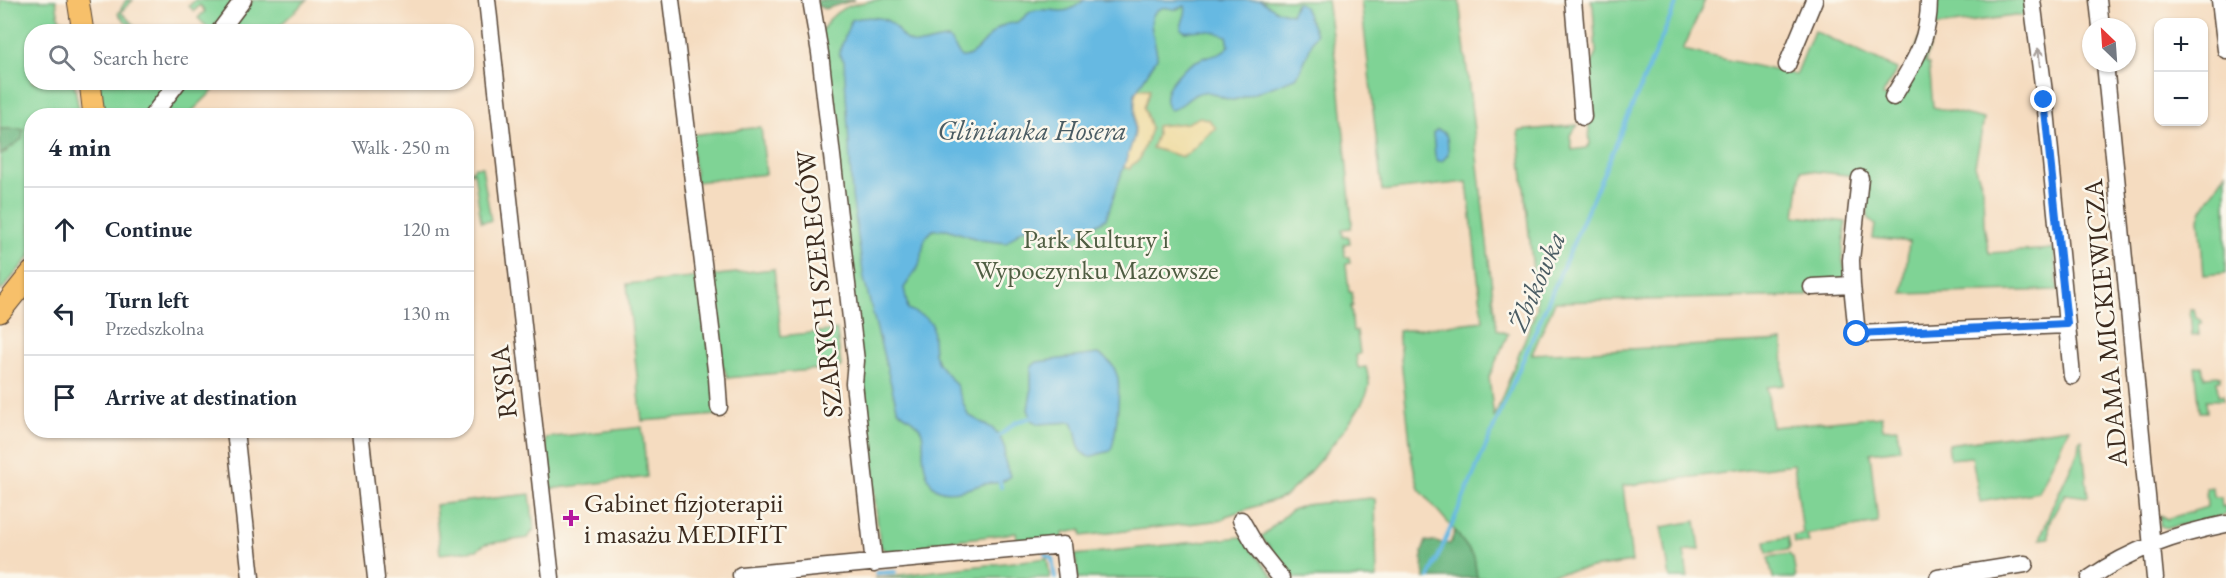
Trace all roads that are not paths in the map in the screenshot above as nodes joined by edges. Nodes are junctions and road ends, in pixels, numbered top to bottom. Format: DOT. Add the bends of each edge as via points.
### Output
graph roads {
  1 [pos="78,0"];
  2 [pos="243,0"];
  3 [pos="488,0"];
  4 [pos="671,0"];
  5 [pos="811,0"];
  6 [pos="1573,0"];
  7 [pos="1814,0"];
  8 [pos="1929,0"];
  9 [pos="2032,0"];
  10 [pos="2098,0"];
  11 [pos="2220,0"];
  12 [pos="2100,18"];
  13 [pos="82,24"];
  14 [pos="225,24"];
  15 [pos="2226,50"];
  16 [pos="1787,64"];
  17 [pos="2106,72"];
  18 [pos="91,90"];
  19 [pos="172,90"];
  20 [pos="1893,97"];
  21 [pos="93,108"];
  22 [pos="158,108"];
  23 [pos="1582,117"];
  24 [pos="1860,178"];
  25 [pos="24,282"];
  26 [pos="1812,287"];
  27 [pos="1852,290"];
  28 [pos="0,312"];
  29 [pos="2067,324"];
  30 [pos="2072,376"];
  31 [pos="719,407"];
  32 [pos="236,438"];
  33 [pos="361,438"];
  34 [pos="1241,520"];
  35 [pos="2226,524"];
  36 [pos="2151,544"];
  37 [pos="874,564"];
  38 [pos="2025,564"];
  39 [pos="742,576"];
  40 [pos="251,578"];
  41 [pos="376,578"];
  42 [pos="551,578"];
  43 [pos="1067,578"];
  44 [pos="1281,578"];
  45 [pos="1938,578"];
  46 [pos="2090,578"];
  47 [pos="2155,578"];
  1 -- 13 [label="main road"];
  2 -- 14 [label="street"];
  3 -- 42 [label="street, RYSIA"];
  4 -- 31 [label="street"];
  5 -- 37 [label="street, SZARYCH SZEREGÓW" via="856,361 854,383"];
  6 -- 23 [label="street"];
  7 -- 16 [label="street"];
  8 -- 20 [label="street" via="1929,24 1923,42"];
  29 -- 9 [label="street, one-way"];
  10 -- 12 [label="street"];
  11 -- 15 [label="street"];
  17 -- 36 [label="street, ADAMA MICKIEWICZA"];
  18 -- 21 [label="main road"];
  19 -- 22 [label="street"];
  24 -- 27 [label="street" via="1851,260"];
  25 -- 28 [label="main road"];
  26 -- 27 [label="street"];
  27 -- 29 [label="street" via="1857,334"];
  29 -- 30 [label="street"];
  32 -- 40 [label="street"];
  33 -- 41 [label="street"];
  34 -- 44 [label="street"];
  35 -- 36 [label="street"];
  36 -- 46 [label="street"];
  36 -- 47 [label="street, ADAMA MICKIEWICZA"];
  37 -- 39 [label="street"];
  37 -- 43 [label="street" via="1063,545"];
  38 -- 45 [label="street"];
}
